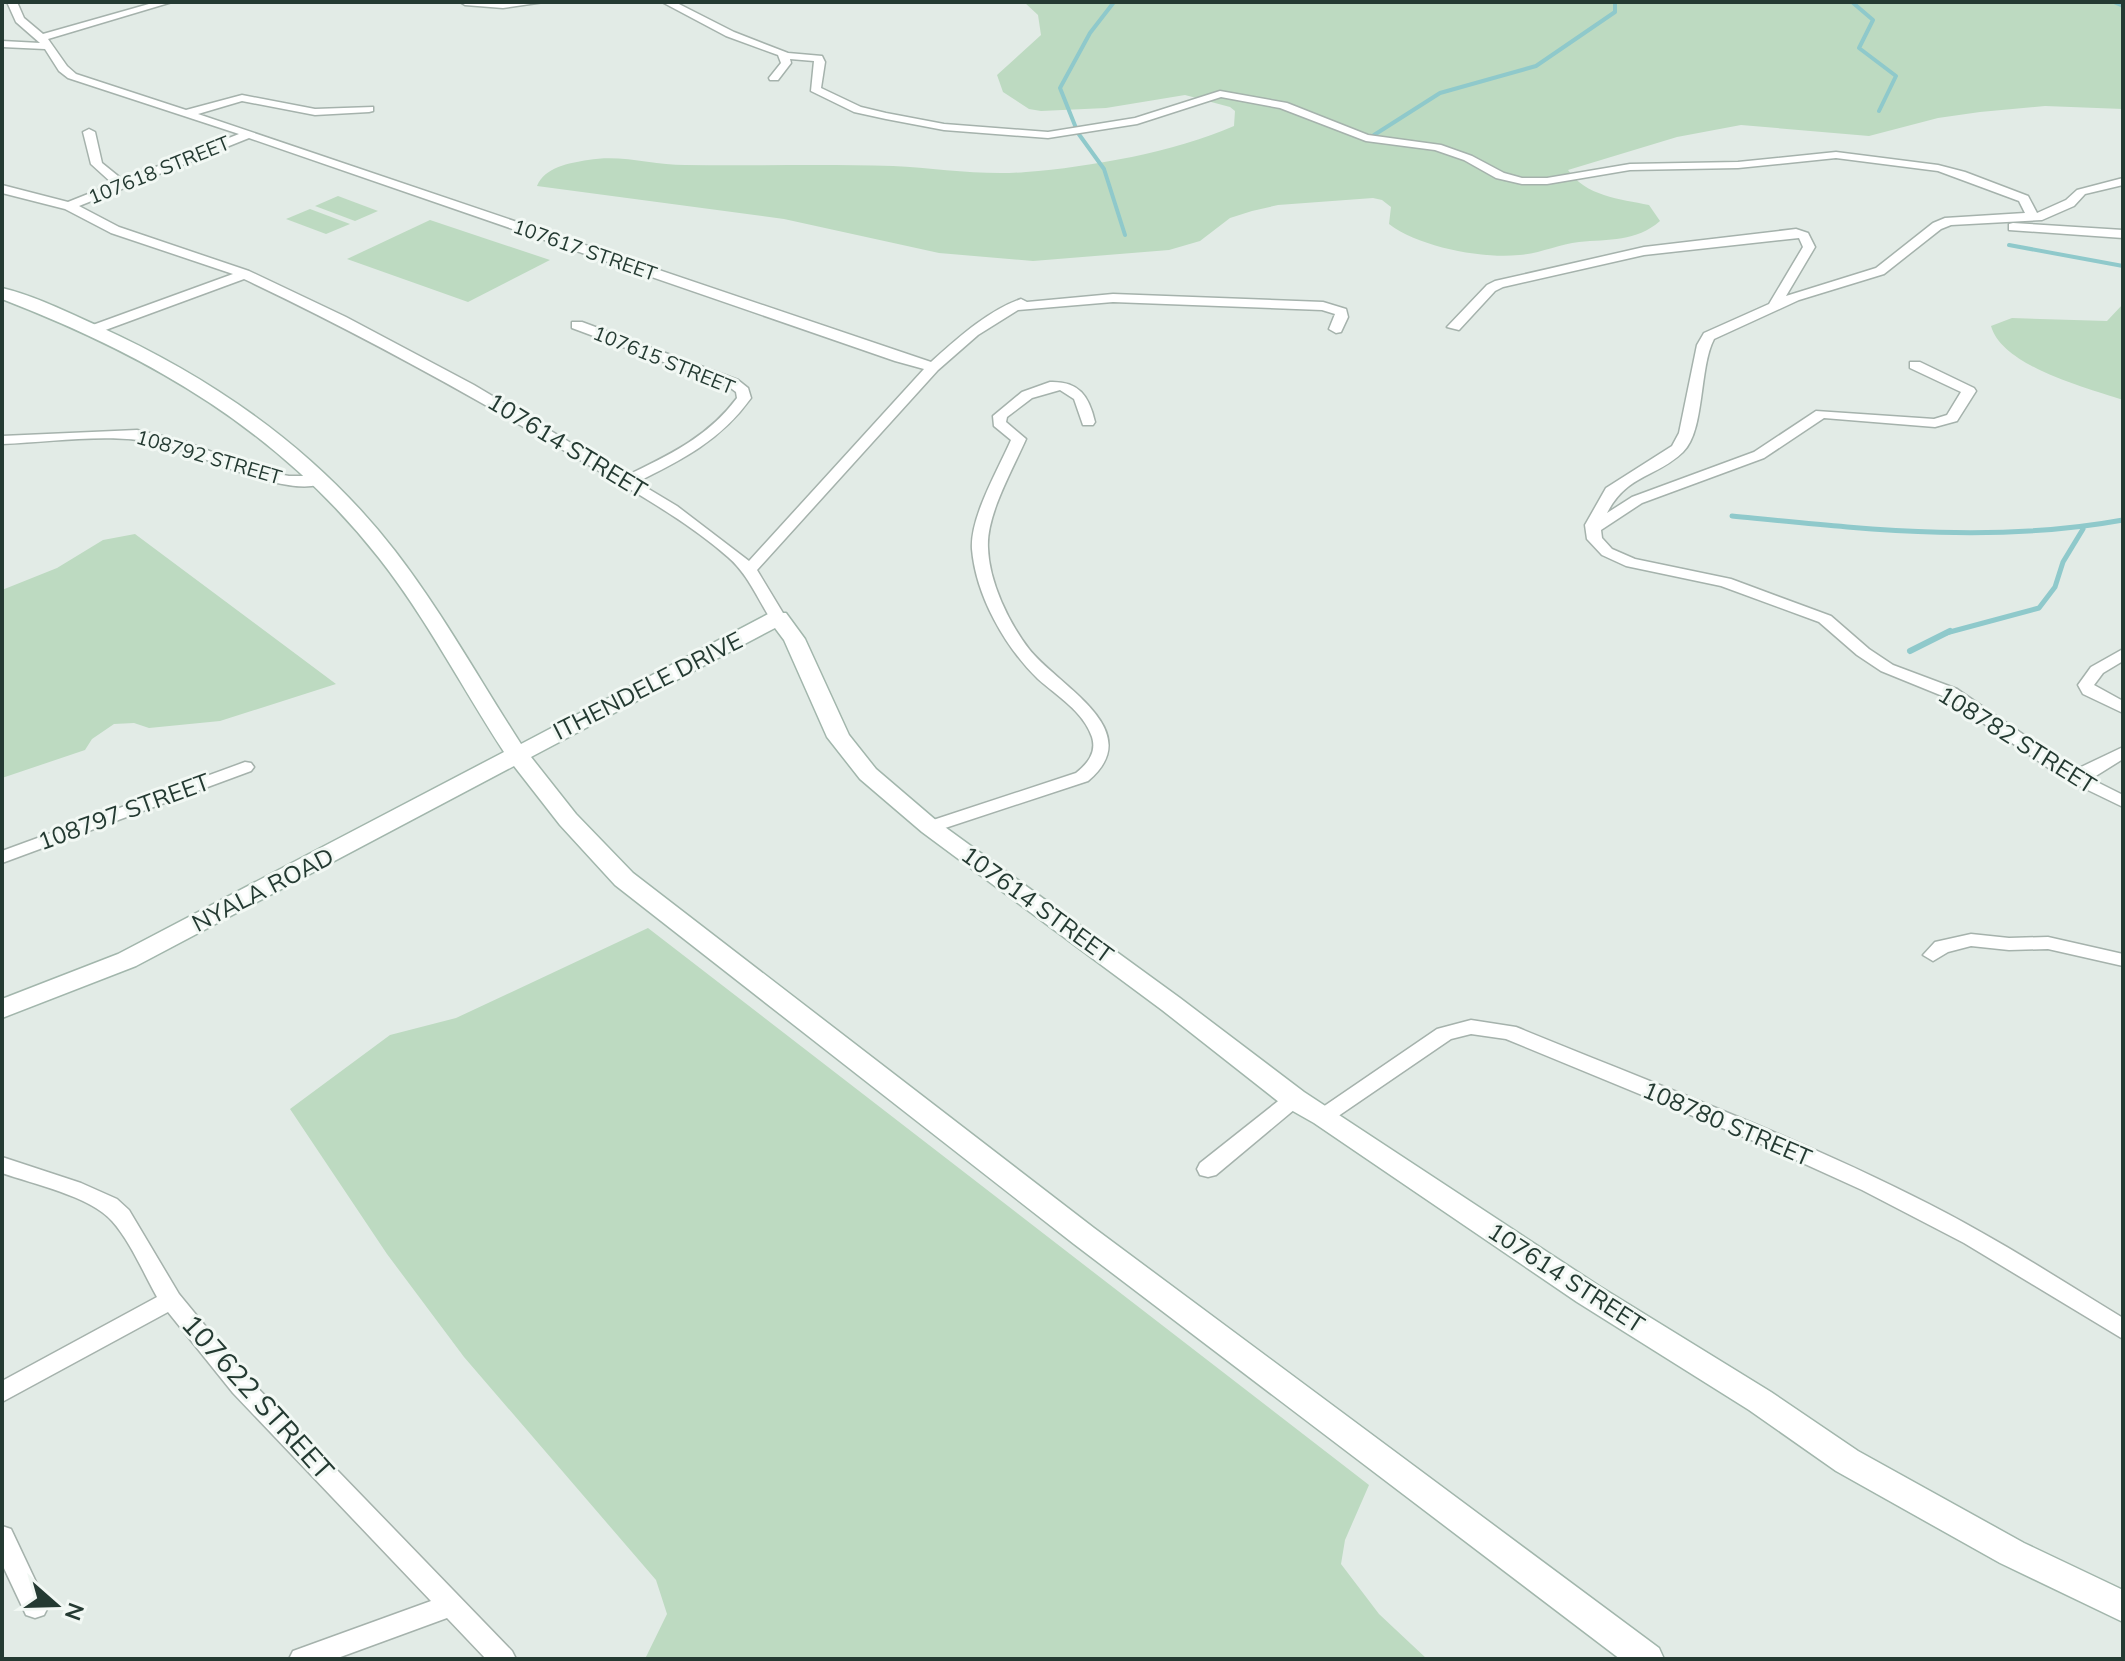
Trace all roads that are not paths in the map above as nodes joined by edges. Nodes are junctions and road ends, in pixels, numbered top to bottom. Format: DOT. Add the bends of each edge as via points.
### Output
graph roads {
  1 [pos="167,2"];
  2 [pos="465,2"];
  3 [pos="539,2"];
  4 [pos="667,2"];
  5 [pos="9,6"];
  6 [pos="45,42"];
  7 [pos="2,44"];
  8 [pos="786,56"];
  9 [pos="774,78"];
  10 [pos="369,109"];
  11 [pos="184,114"];
  12 [pos="89,132"];
  13 [pos="249,134"];
  14 [pos="2123,181"];
  15 [pos="121,185"];
  16 [pos="2,189"];
  17 [pos="69,206"];
  18 [pos="2033,217"];
  19 [pos="1959,219"];
  20 [pos="2123,234"];
  21 [pos="245,274"];
  22 [pos="1075,288"];
  23 [pos="2,293"];
  24 [pos="1775,304"];
  25 [pos="1012,307"];
  26 [pos="577,325"];
  27 [pos="1454,327"];
  28 [pos="95,329"];
  29 [pos="1336,329"];
  30 [pos="1915,365"];
  31 [pos="933,367"];
  32 [pos="1088,422"];
  33 [pos="2,440"];
  34 [pos="321,480"];
  35 [pos="627,481"];
  36 [pos="1593,529"];
  37 [pos="749,570"];
  38 [pos="778,618"];
  39 [pos="2123,654"];
  40 [pos="2123,708"];
  41 [pos="2123,752"];
  42 [pos="516,754"];
  43 [pos="245,767"];
  44 [pos="2081,781"];
  45 [pos="2123,802"];
  46 [pos="930,827"];
  47 [pos="2,857"];
  48 [pos="1933,955"];
  49 [pos="2123,960"];
  50 [pos="2,1009"];
  51 [pos="1294,1099"];
  52 [pos="1324,1116"];
  53 [pos="2,1165"];
  54 [pos="1208,1169"];
  55 [pos="171,1300"];
  56 [pos="2123,1330"];
  57 [pos="2,1392"];
  58 [pos="2,1537"];
  59 [pos="452,1605"];
  60 [pos="35,1607"];
  61 [pos="2123,1607"];
  62 [pos="302,1659"];
  63 [pos="503,1659"];
  64 [pos="1647,1659"];
  1 -- 6 [label="street"];
  2 -- 3 [label="street"];
  4 -- 8 [label="street"];
  5 -- 6 [label="street, 107617 STREET" via="25,28"];
  6 -- 7 [label="street"];
  6 -- 11 [label="street, 107617 STREET" via="61,70 72,76"];
  8 -- 9 [label="street"];
  8 -- 18 [label="street" via="818,58 815,89 842,104 944,127 1048,135 1137,121 1220,94 1283,105 1366,138 1437,147 1522,181 1630,167 1738,165 1828,154 1961,174 2024,199"];
  10 -- 11 [label="street" via="315,112 242,98"];
  11 -- 13 [label="street, 107617 STREET"];
  12 -- 15 [label="street" via="97,164"];
  13 -- 15 [label="street, 107618 STREET"];
  13 -- 31 [label="street, 107617 STREET"];
  14 -- 18 [label="street" via="2081,192 2057,211"];
  15 -- 17 [label="street, 107618 STREET"];
  16 -- 17 [label="street, 107614 STREET"];
  17 -- 21 [label="street, 107614 STREET" via="115,230"];
  18 -- 19 [label="street"];
  19 -- 20 [label="street"];
  19 -- 24 [label="street" via="1937,226 1880,271"];
  21 -- 28 [label="street"];
  21 -- 35 [label="street, 107614 STREET" via="469,388"];
  22 -- 25 [label="street"];
  23 -- 28 [label="main road"];
  24 -- 27 [label="street" via="1809,247 1796,233 1644,251 1499,284"];
  24 -- 36 [label="street" via="1706,339 1678,449 1611,491"];
  25 -- 29 [label="street" via="1113,298 1323,306 1341,312"];
  25 -- 31 [label="street"];
  26 -- 35 [label="street, 107615 STREET" via="743,391 730,419 711,438"];
  28 -- 34 [label="main road" via="221,398 272,433"];
  30 -- 36 [label="street" via="1969,391 1952,418 1935,423 1821,414 1759,455 1637,500"];
  31 -- 37 [label="street"];
  32 -- 46 [label="street" via="1082,399 1058,386 1032,391 1000,416 999,423 1019,440 980,544 986,577 1008,633 1093,722 1100,736 1099,759 1082,777"];
  33 -- 34 [label="street, 108792 STREET" via="147,435 259,475"];
  34 -- 42 [label="main road" via="430,612"];
  35 -- 37 [label="street, 107614 STREET" via="734,554"];
  36 -- 44 [label="street, 108782 STREET" via="1607,552 1631,563 1725,582 1825,619 1887,668 1951,693"];
  37 -- 38 [label="street, 107614 STREET"];
  38 -- 42 [label="main road, ITHENDELE DRIVE"];
  38 -- 46 [label="main road, 107614 STREET" via="794,639 838,737 868,774"];
  39 -- 40 [label="street" via="2097,670 2086,685"];
  41 -- 44 [label="street" via="2087,771"];
  42 -- 50 [label="main road, NYALA ROAD" via="127,960"];
  42 -- 64 [label="main road" via="565,820 624,879 1059,1217"];
  43 -- 47 [label="street, 108797 STREET"];
  44 -- 45 [label="street, 108782 STREET"];
  46 -- 51 [label="main road, 107614 STREET"];
  48 -- 49 [label="street" via="1951,943 1971,940 2048,943"];
  51 -- 52 [label="main road, 107614 STREET"];
  51 -- 54 [label="street"];
  52 -- 56 [label="street, 108780 STREET" via="1444,1034 1471,1027 1509,1032 1919,1209"];
  52 -- 61 [label="main road, 107614 STREET" via="1847,1461 2012,1553"];
  53 -- 55 [label="street, 107622 STREET" via="109,1205 121,1216"];
  55 -- 57 [label="street"];
  55 -- 59 [label="street, 107622 STREET" via="241,1386"];
  58 -- 60 [label="street"];
  59 -- 62 [label="street"];
  59 -- 63 [label="street, 107622 STREET"];
}
